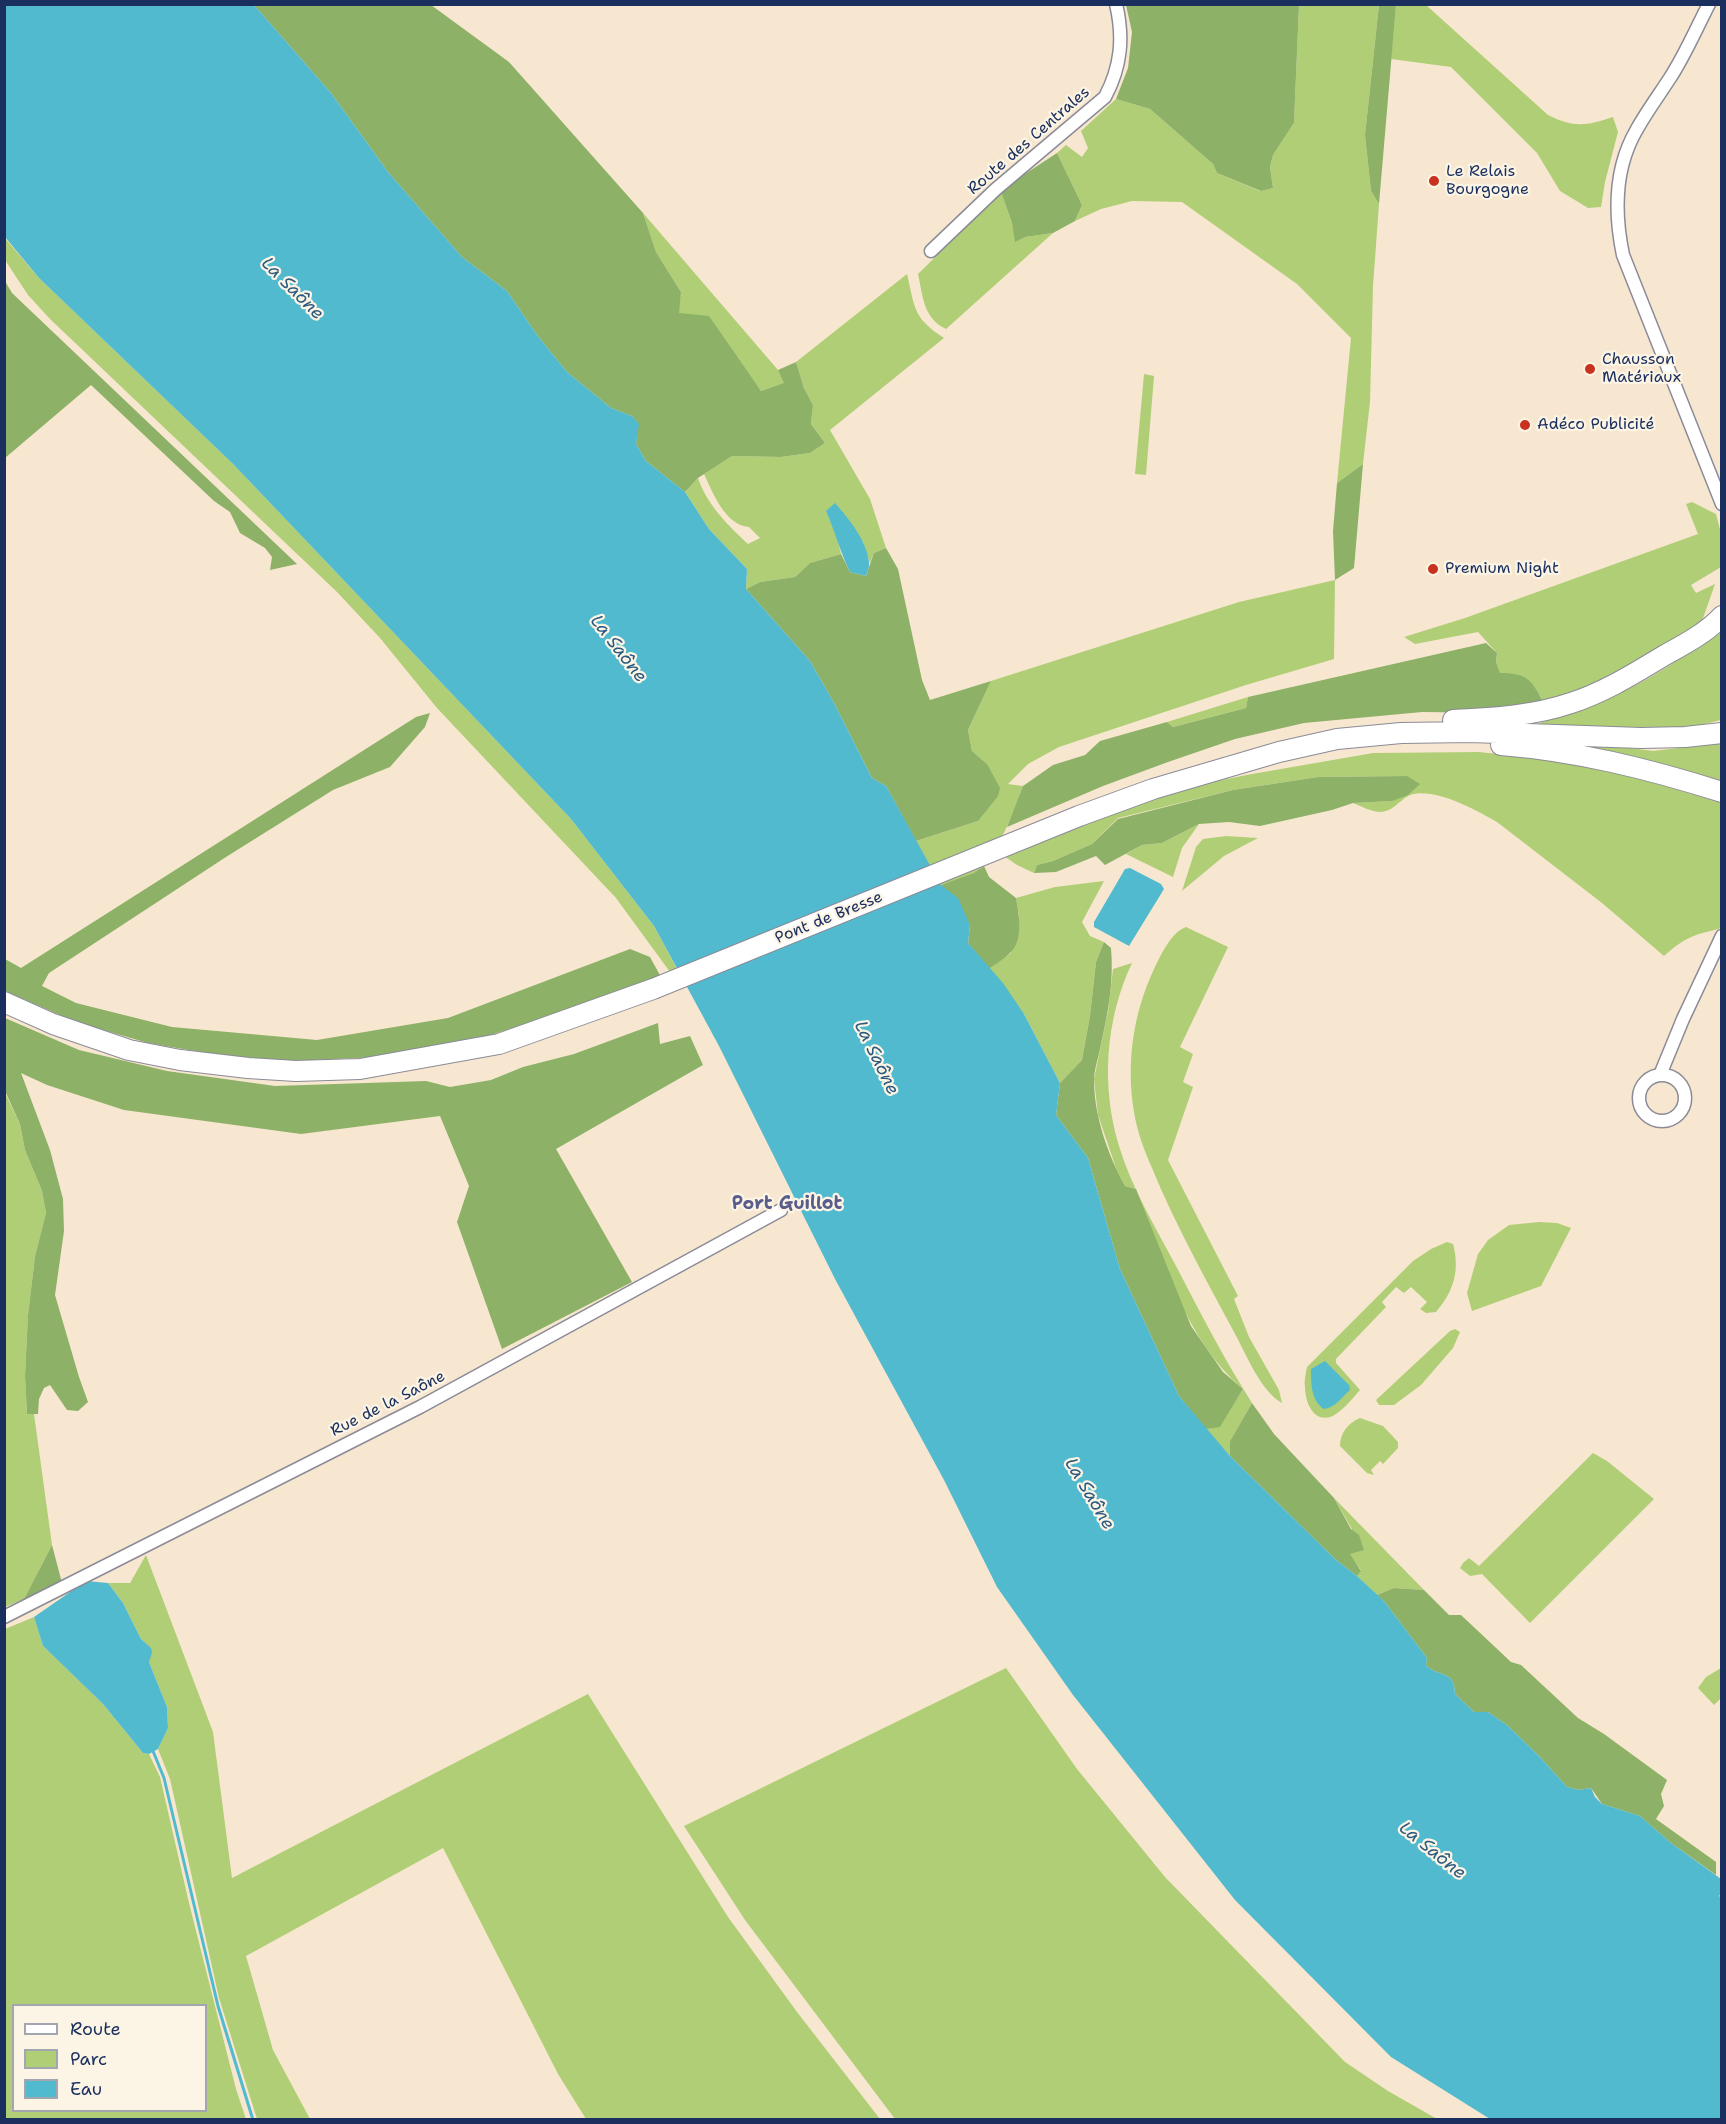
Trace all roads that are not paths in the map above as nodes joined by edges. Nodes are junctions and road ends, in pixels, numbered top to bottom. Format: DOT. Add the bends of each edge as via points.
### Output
graph roads {
  1 [pos="1116,4"];
  2 [pos="1709,4"];
  3 [pos="931,251"];
  4 [pos="1722,504"];
  5 [pos="1722,616"];
  6 [pos="1722,733"];
  7 [pos="1337,739"];
  8 [pos="1279,752"];
  9 [pos="1722,792"];
  10 [pos="1720,940"];
  11 [pos="4,1002"];
  12 [pos="1660,1075"];
  13 [pos="781,1210"];
  14 [pos="4,1617"];
  1 -- 3 [label="street, Route des Centrales" via="1120,55 1116,77 1106,97 996,189"];
  2 -- 4 [label="street" via="1682,60 1627,148 1617,202 1623,255"];
  5 -- 7 [label="main road" via="1705,632 1630,676 1571,703 1515,715 1427,721"];
  6 -- 7 [label="main road" via="1641,738 1440,732"];
  7 -- 8 [label="main road"];
  8 -- 9 [label="main road" via="1418,742 1504,745 1601,759"];
  8 -- 11 [label="main road, Pont de Bresse" via="1153,789 653,989 499,1044 360,1069 248,1068 129,1050"];
  10 -- 12 [label="street"];
  13 -- 14 [label="street, Rue de la Saône" via="420,1407"];
}
